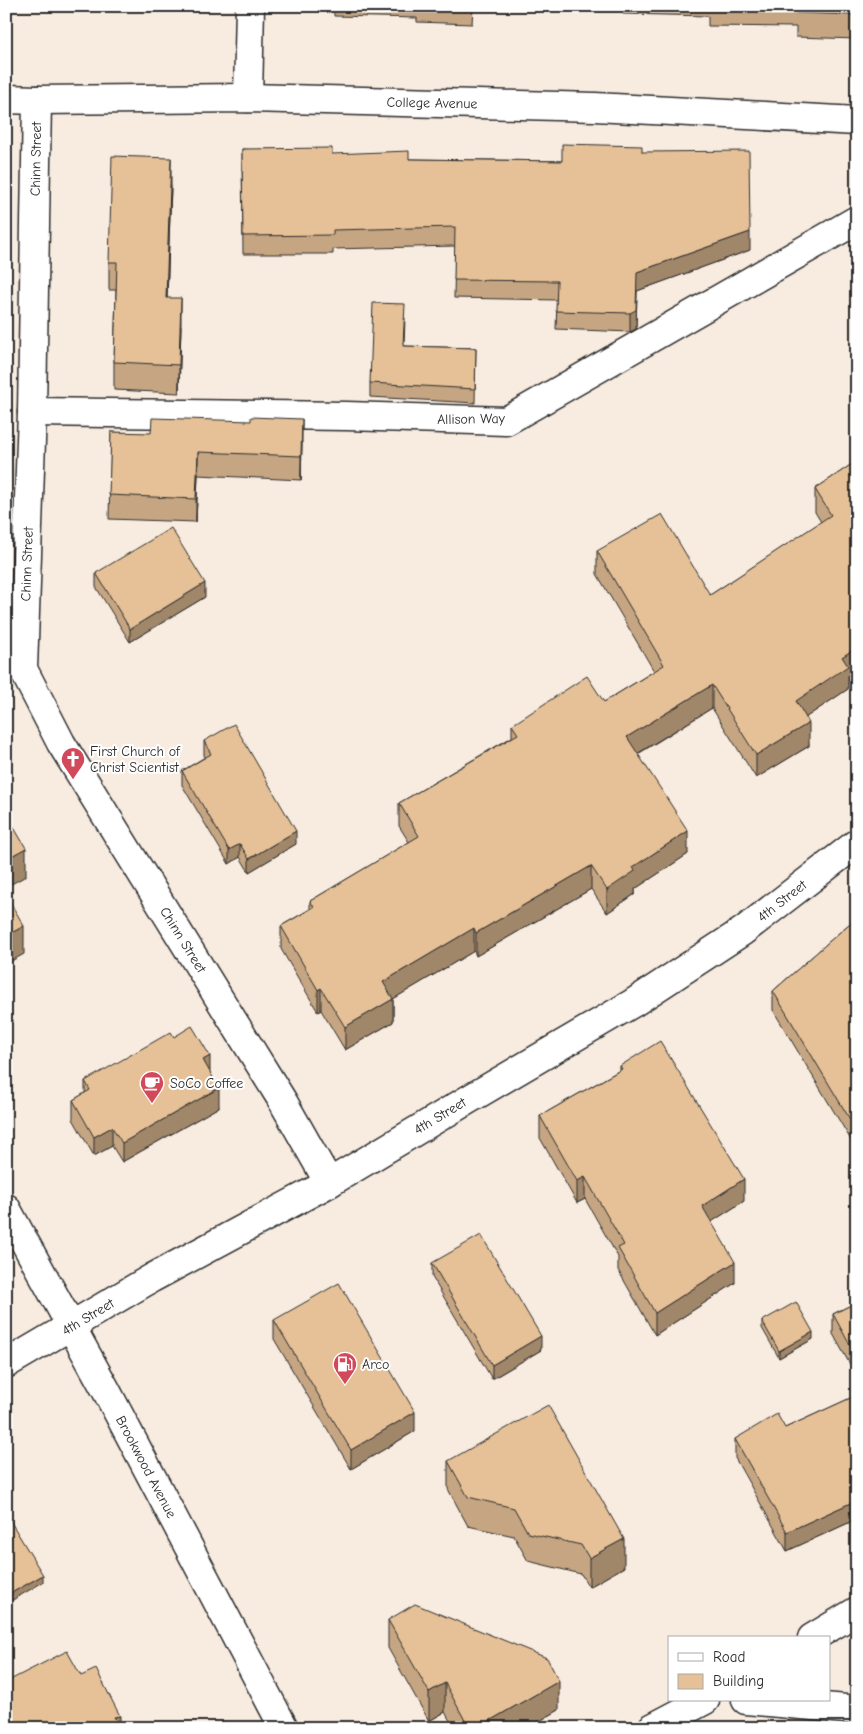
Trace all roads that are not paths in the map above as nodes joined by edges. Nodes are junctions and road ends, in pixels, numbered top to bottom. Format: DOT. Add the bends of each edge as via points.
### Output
graph roads {
  1 [pos="250,6"];
  2 [pos="248,98"];
  3 [pos="6,99"];
  4 [pos="37,100"];
  5 [pos="857,121"];
  6 [pos="857,220"];
  7 [pos="32,412"];
  8 [pos="14,674"];
  9 [pos="857,843"];
  10 [pos="329,1183"];
  11 [pos="6,1208"];
  12 [pos="71,1327"];
  13 [pos="6,1364"];
  14 [pos="857,1611"];
  15 [pos="815,1636"];
  16 [pos="701,1702"];
  17 [pos="768,1702"];
  18 [pos="857,1710"];
  19 [pos="284,1728"];
  20 [pos="652,1728"];
  1 -- 2 [label="street"];
  2 -- 4 [label="street, College Avenue"];
  2 -- 5 [label="street, College Avenue" via="595,107"];
  3 -- 4 [label="street, College Avenue"];
  4 -- 7 [label="street, Chinn Street"];
  6 -- 7 [label="street, Allison Way" via="506,421"];
  7 -- 8 [label="street, Chinn Street"];
  8 -- 10 [label="street, Chinn Street" via="61,743 282,1100"];
  9 -- 10 [label="street, 4th Street" via="743,931 633,1003"];
  10 -- 12 [label="street, 4th Street" via="152,1278"];
  11 -- 12 [label="street, Brookwood Avenue"];
  12 -- 13 [label="street, 4th Street"];
  12 -- 19 [label="street, Brookwood Avenue"];
  14 -- 15 [label="street"];
  16 -- 20 [label="street"];
  17 -- 18 [label="street"];
}
